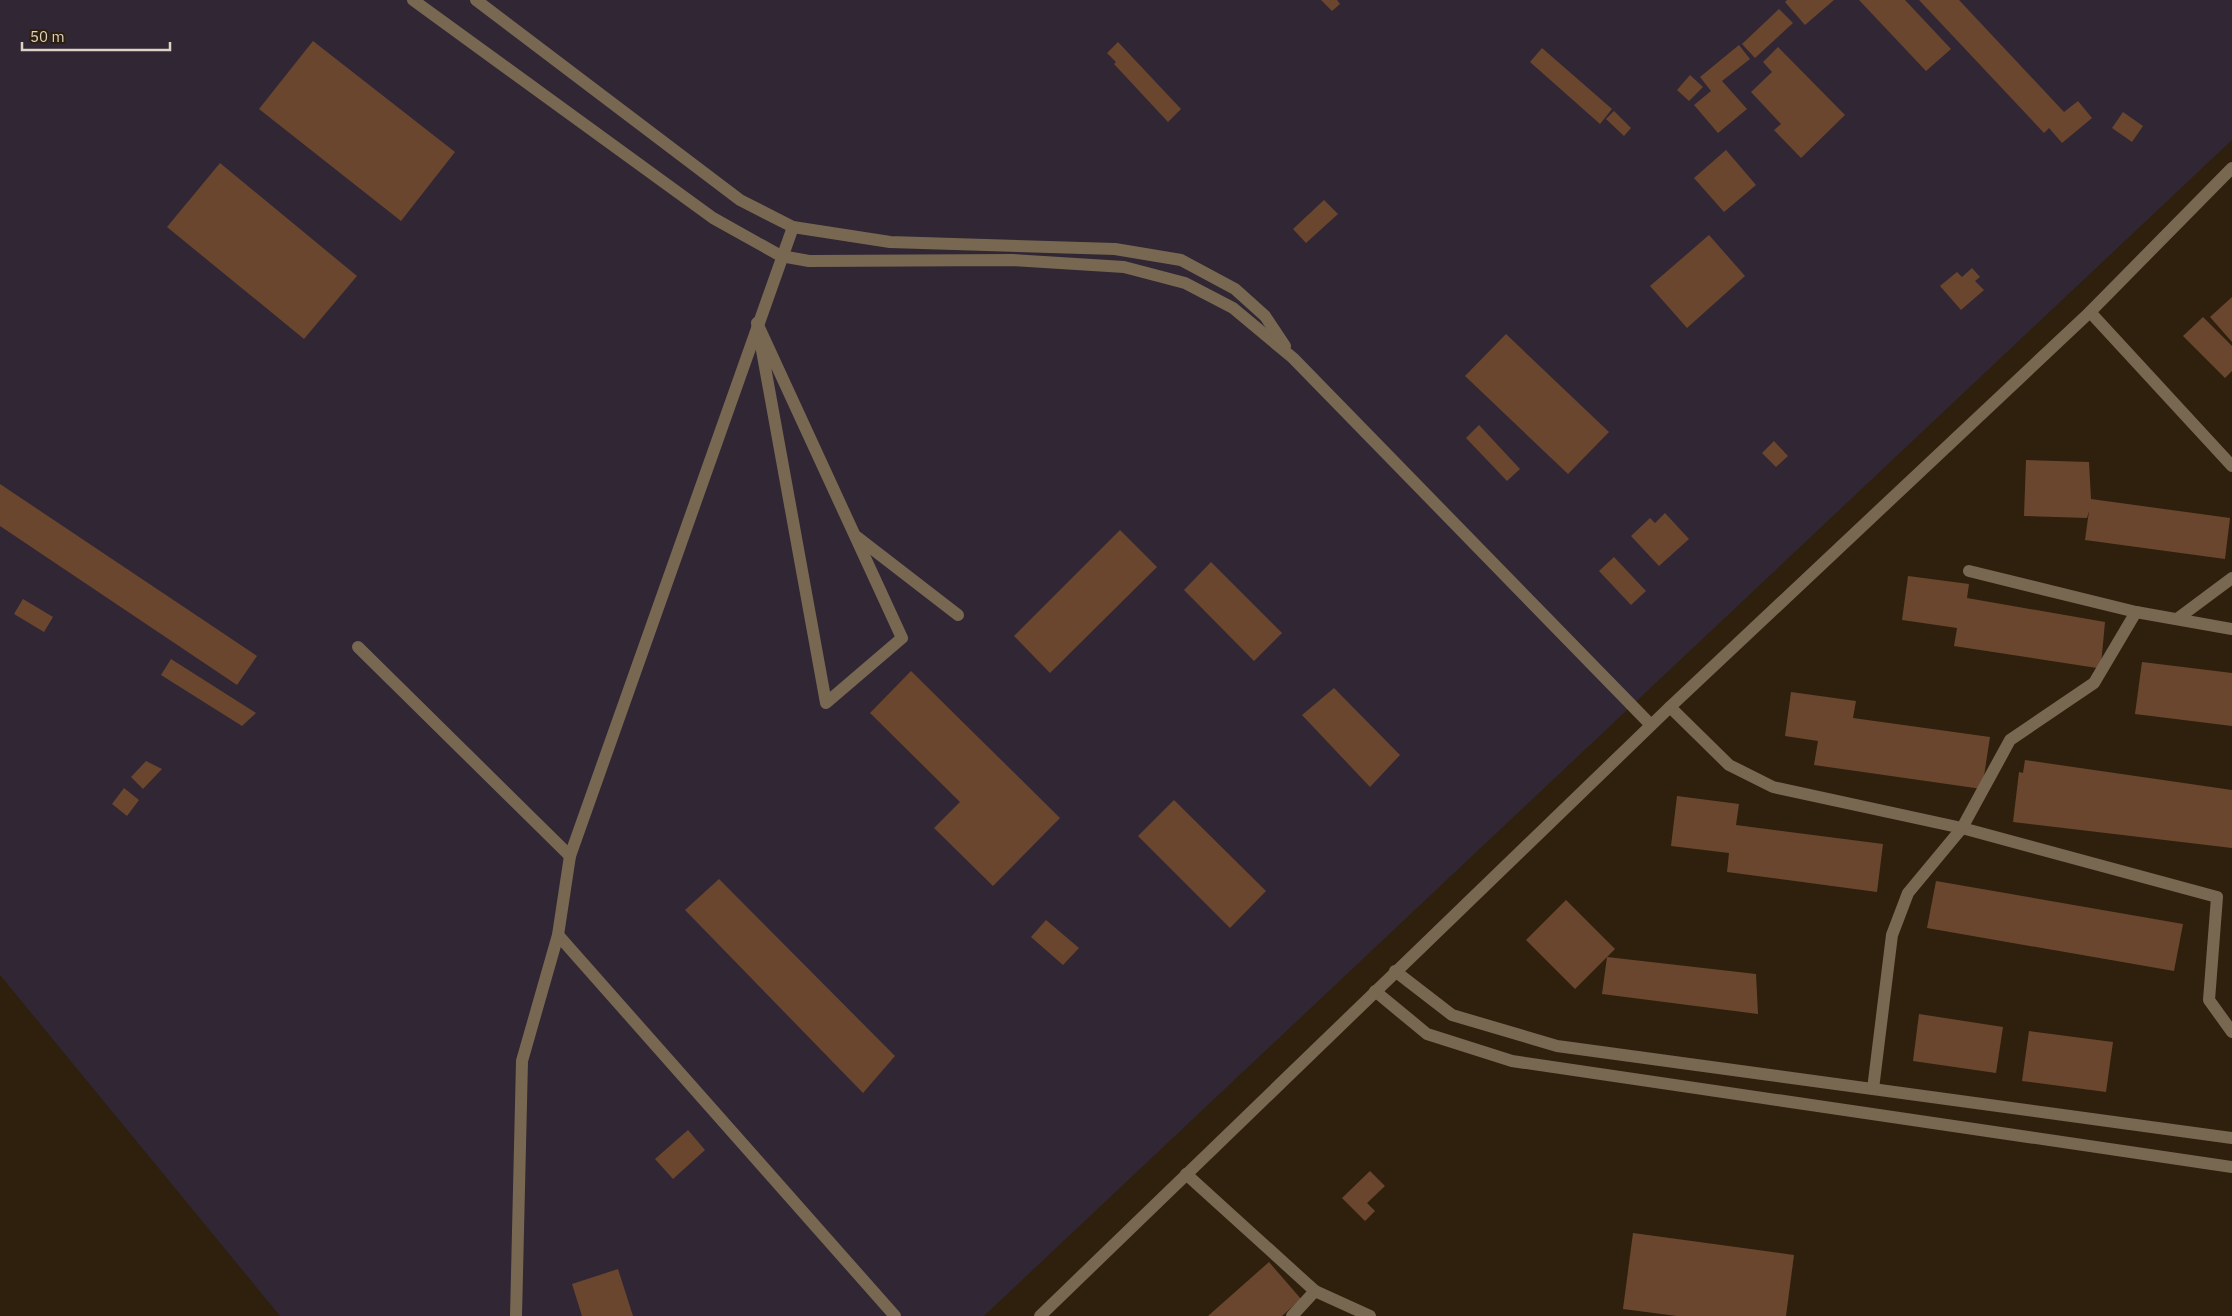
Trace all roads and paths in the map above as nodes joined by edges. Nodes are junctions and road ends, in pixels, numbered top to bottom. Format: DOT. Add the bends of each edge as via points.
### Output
graph roads {
  1 [pos="413,0"];
  2 [pos="476,0"];
  3 [pos="2232,168"];
  4 [pos="793,227"];
  5 [pos="781,256"];
  6 [pos="2090,312"];
  7 [pos="758,323"];
  8 [pos="1293,358"];
  9 [pos="2232,466"];
  10 [pos="855,535"];
  11 [pos="1969,571"];
  12 [pos="2232,578"];
  13 [pos="2136,612"];
  14 [pos="958,615"];
  15 [pos="2177,619"];
  16 [pos="2232,629"];
  17 [pos="358,647"];
  18 [pos="1670,707"];
  19 [pos="1651,725"];
  20 [pos="1962,828"];
  21 [pos="570,856"];
  22 [pos="558,935"];
  23 [pos="1396,971"];
  24 [pos="1375,991"];
  25 [pos="2232,1032"];
  26 [pos="1873,1089"];
  27 [pos="2232,1138"];
  28 [pos="2232,1167"];
  29 [pos="1186,1174"];
  30 [pos="1315,1291"];
  31 [pos="516,1316"];
  32 [pos="896,1316"];
  33 [pos="1040,1316"];
  34 [pos="1292,1316"];
  35 [pos="1370,1316"];
  1 -- 5 [label="street" via="713,218"];
  2 -- 4 [label="street" via="740,200"];
  3 -- 6 [label="street"];
  4 -- 5 [label="street"];
  4 -- 8 [label="street" via="890,242 1115,249 1181,260 1235,289 1265,316"];
  5 -- 7 [label="street"];
  5 -- 8 [label="street" via="809,261 1012,260 1124,267 1185,283 1233,308"];
  6 -- 9 [label="street"];
  6 -- 18 [label="street"];
  7 -- 10 [label="street"];
  7 -- 10 [label="street" via="826,703 902,638"];
  7 -- 21 [label="street"];
  8 -- 19 [label="street"];
  10 -- 14 [label="street"];
  11 -- 13 [label="street"];
  12 -- 15 [label="street"];
  13 -- 15 [label="street"];
  13 -- 20 [label="street" via="2094,684 2010,740"];
  15 -- 16 [label="street"];
  17 -- 21 [label="street"];
  18 -- 19 [label="street"];
  18 -- 20 [label="street" via="1730,765 1773,788"];
  19 -- 23 [label="street"];
  20 -- 25 [label="street" via="2217,897 2209,1000"];
  20 -- 26 [label="street" via="1908,893 1892,935"];
  21 -- 22 [label="street"];
  22 -- 31 [label="street" via="522,1060"];
  22 -- 32 [label="street"];
  23 -- 24 [label="street"];
  23 -- 26 [label="street" via="1452,1015 1557,1046"];
  24 -- 28 [label="street" via="1427,1034 1512,1061"];
  24 -- 29 [label="street"];
  26 -- 27 [label="street"];
  29 -- 30 [label="street"];
  29 -- 33 [label="street"];
  30 -- 34 [label="street"];
  30 -- 35 [label="street"];
}
